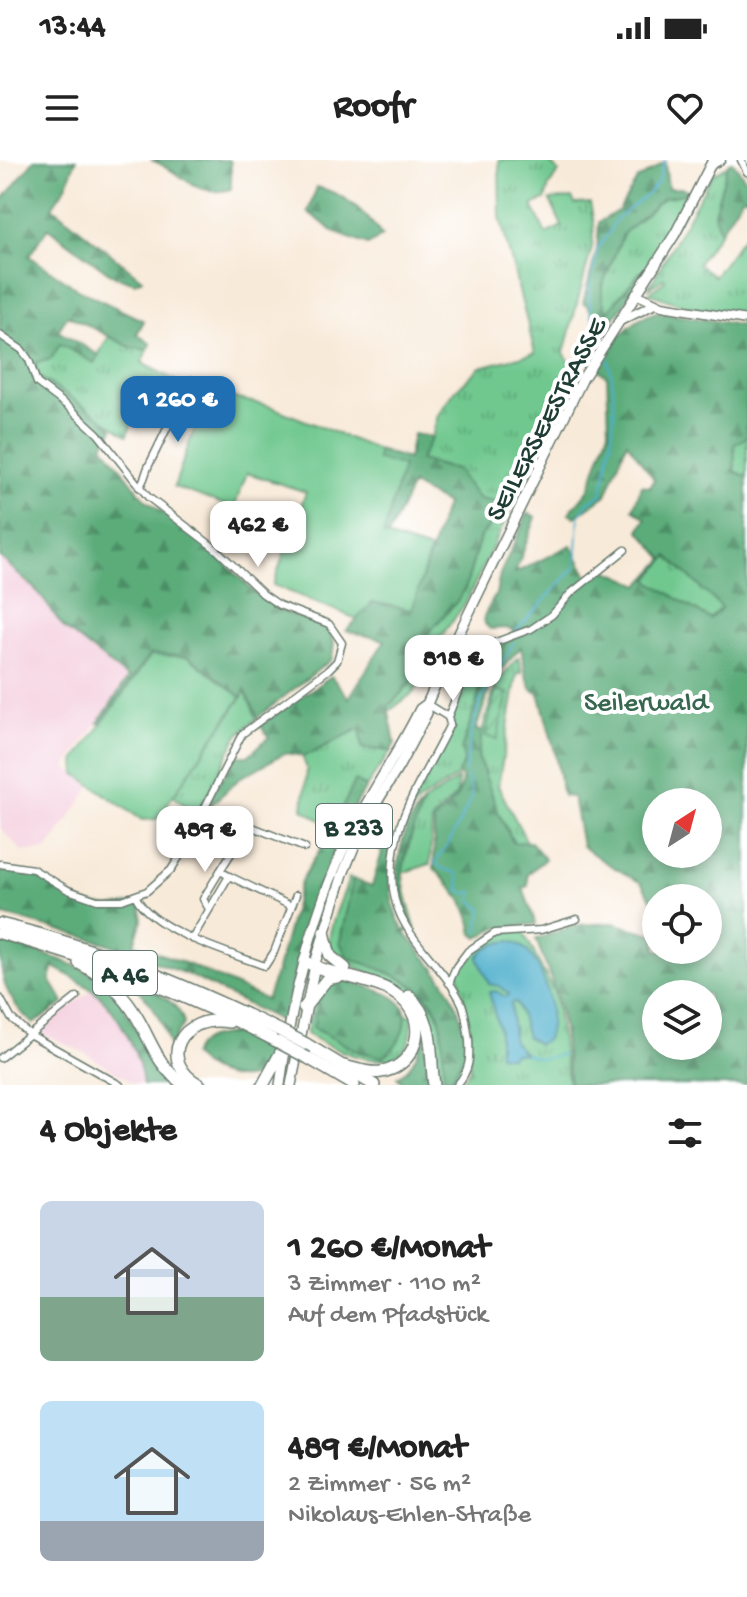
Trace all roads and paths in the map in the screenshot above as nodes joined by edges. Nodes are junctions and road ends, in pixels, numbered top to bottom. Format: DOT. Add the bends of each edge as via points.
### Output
graph roads {
  1 [pos="722,160"];
  2 [pos="740,160"];
  3 [pos="712,163"];
  4 [pos="747,172"];
  5 [pos="636,294"];
  6 [pos="655,304"];
  7 [pos="747,320"];
  8 [pos="618,323"];
  9 [pos="0,335"];
  10 [pos="192,380"];
  11 [pos="139,487"];
  12 [pos="625,550"];
  13 [pos="427,704"];
  14 [pos="448,717"];
  15 [pos="205,808"];
  16 [pos="249,825"];
  17 [pos="305,848"];
  18 [pos="0,864"];
  19 [pos="220,871"];
  20 [pos="229,876"];
  21 [pos="296,895"];
  22 [pos="136,897"];
  23 [pos="291,906"];
  24 [pos="209,909"];
  25 [pos="577,919"];
  26 [pos="0,924"];
  27 [pos="324,932"];
  28 [pos="0,933"];
  29 [pos="192,939"];
  30 [pos="312,963"];
  31 [pos="347,972"];
  32 [pos="449,983"];
  33 [pos="77,997"];
  34 [pos="0,998"];
  35 [pos="304,1008"];
  36 [pos="246,1025"];
  37 [pos="29,1034"];
  38 [pos="281,1039"];
  39 [pos="0,1058"];
  40 [pos="344,1066"];
  41 [pos="434,1084"];
  42 [pos="120,1085"];
  43 [pos="185,1085"];
  44 [pos="200,1085"];
  45 [pos="263,1085"];
  46 [pos="280,1085"];
  47 [pos="291,1085"];
  48 [pos="354,1085"];
  49 [pos="374,1085"];
  50 [pos="457,1085"];
  1 -- 3 [label="street"];
  2 -- 4 [label="street"];
  3 -- 5 [label="main road, SEILERSEESTRASSE / B 233"];
  5 -- 6 [label="main road"];
  5 -- 8 [label="main road, SEILERSEESTRASSE / B 233"];
  6 -- 7 [label="main road"];
  6 -- 8 [label="main road"];
  8 -- 13 [label="main road, SEILERSEESTRASSE / B 233" via="572,401"];
  9 -- 11 [label="street" via="22,350 37,383 98,434"];
  10 -- 11 [label="street"];
  11 -- 15 [label="street" via="263,594 329,624 342,643 328,670 242,734"];
  12 -- 14 [label="street" via="552,615 488,645 466,672"];
  13 -- 14 [label="street"];
  13 -- 27 [label="main road, SEILERSEESTRASSE / B 233" via="399,766 363,825"];
  13 -- 30 [label="main road, SEILERSEESTRASSE / B 233" via="343,850"];
  14 -- 32 [label="street" via="450,724 400,820 393,889 409,933"];
  15 -- 16 [label="street"];
  15 -- 22 [label="street" via="171,870"];
  16 -- 17 [label="street"];
  16 -- 19 [label="street"];
  18 -- 22 [label="street" via="33,869 89,898"];
  19 -- 20 [label="street"];
  19 -- 24 [label="street" via="203,899"];
  20 -- 23 [label="street"];
  20 -- 24 [label="street"];
  21 -- 23 [label="street"];
  22 -- 29 [label="street" via="144,909"];
  23 -- 29 [label="street" via="265,966"];
  24 -- 29 [label="street"];
  25 -- 32 [label="street" via="541,930 495,933 468,951"];
  26 -- 38 [label="highway, A 46" via="141,969 197,992"];
  27 -- 30 [label="main road, SEILERSEESTRASSE / B 233"];
  27 -- 31 [label="highway" via="330,956"];
  28 -- 36 [label="highway, A 46" via="139,978"];
  28 -- 43 [label="highway" via="106,979 128,1003 165,1068"];
  30 -- 31 [label="highway"];
  30 -- 35 [label="main road, SEILERSEESTRASSE / B 233"];
  30 -- 38 [label="main road, SEILERSEESTRASSE / B 233"];
  31 -- 35 [label="highway" via="327,979"];
  31 -- 40 [label="highway" via="399,996 414,1015 417,1033 411,1053 393,1069 373,1072"];
  31 -- 41 [label="highway" via="391,984 421,1008 430,1031"];
  32 -- 50 [label="street" via="463,1006 470,1055"];
  33 -- 37 [label="street"];
  34 -- 37 [label="street"];
  35 -- 47 [label="main road, SEILERSEESTRASSE / B 233"];
  36 -- 38 [label="highway, A 46"];
  36 -- 44 [label="highway" via="210,1020 185,1032 178,1060"];
  37 -- 39 [label="street"];
  37 -- 42 [label="street"];
  38 -- 40 [label="highway, A 46, bridge" via="306,1044"];
  38 -- 45 [label="highway"];
  38 -- 46 [label="main road, SEILERSEESTRASSE / B 233"];
  38 -- 48 [label="highway, A 46, bridge"];
  40 -- 49 [label="highway, A 46"];
}
